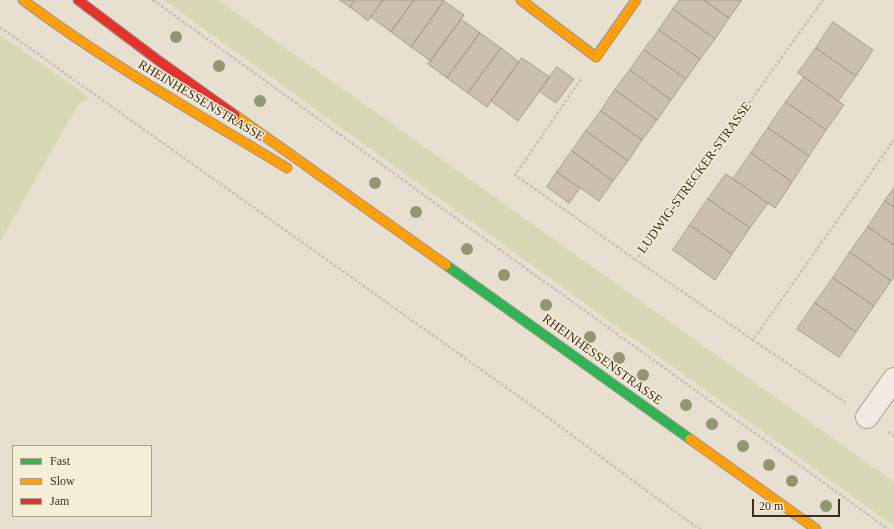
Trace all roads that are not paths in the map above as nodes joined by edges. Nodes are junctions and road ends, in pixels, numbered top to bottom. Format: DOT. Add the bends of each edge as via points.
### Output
graph roads {
  1 [pos="23,0"];
  2 [pos="78,0"];
  3 [pos="521,0"];
  4 [pos="636,0"];
  5 [pos="295,172"];
  6 [pos="315,183"];
  7 [pos="372,212"];
  8 [pos="894,379"];
  9 [pos="867,417"];
  10 [pos="816,529"];
  1 -- 5 [label="main road, RHEINHESSENSTRASSE" via="134,76"];
  2 -- 7 [label="main road, RHEINHESSENSTRASSE" via="159,61"];
  3 -- 4 [label="main road" via="596,57"];
  6 -- 7 [label="main road, RHEINHESSENSTRASSE"];
  7 -- 10 [label="main road, RHEINHESSENSTRASSE"];
  8 -- 9 [label="street"];
}
